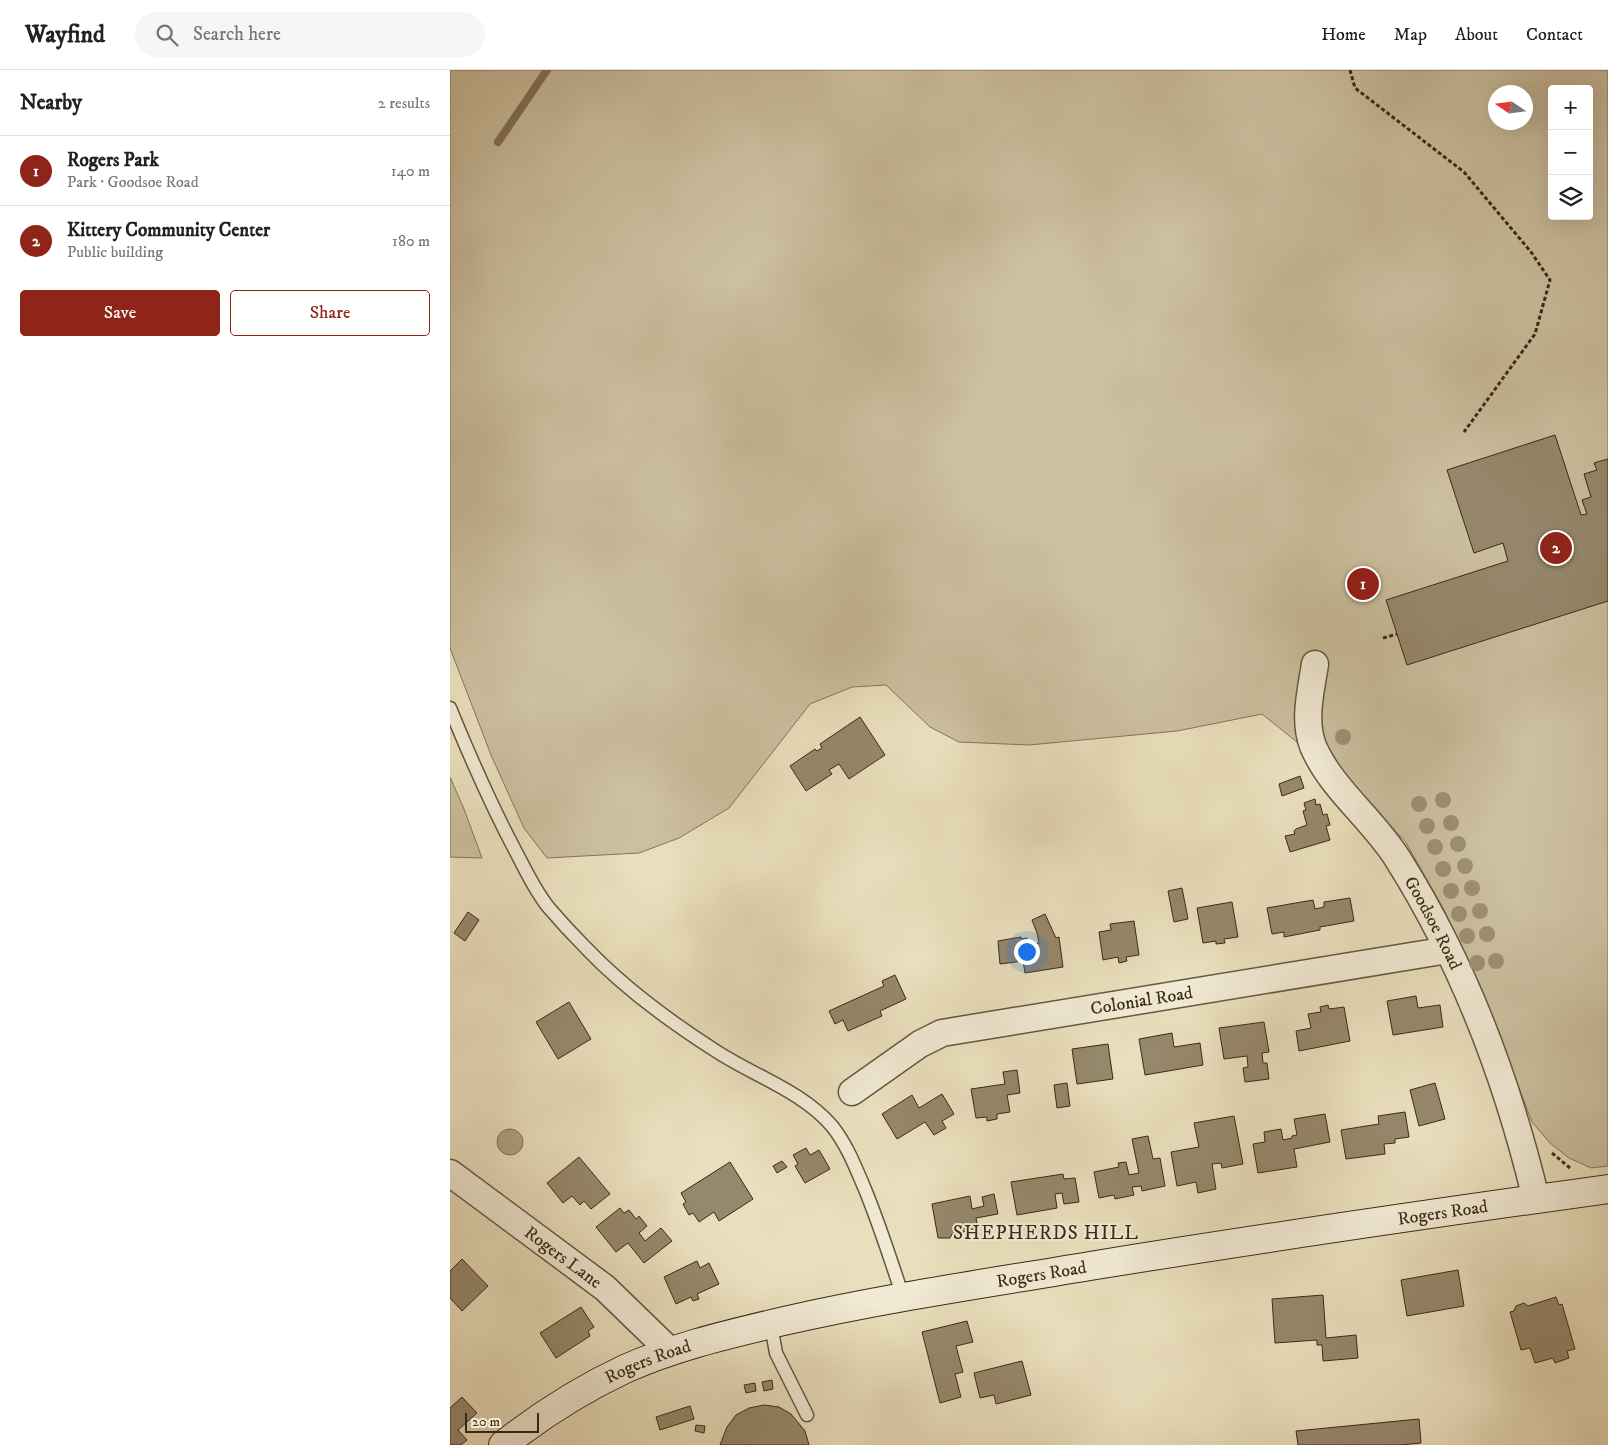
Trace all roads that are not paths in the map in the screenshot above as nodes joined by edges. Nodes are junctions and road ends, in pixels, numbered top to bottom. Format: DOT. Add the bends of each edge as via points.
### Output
graph roads {
  1 [pos="1315,664"];
  2 [pos="450,708"];
  3 [pos="1448,950"];
  4 [pos="852,1092"];
  5 [pos="450,1173"];
  6 [pos="1608,1189"];
  7 [pos="1536,1199"];
  8 [pos="903,1297"];
  9 [pos="771,1325"];
  10 [pos="670,1351"];
  11 [pos="807,1415"];
  12 [pos="503,1445"];
  1 -- 3 [label="street, Goodsoe Road" via="1308,727 1313,746 1341,789 1398,859"];
  2 -- 8 [label="lane" via="474,768 534,886 587,949 633,992 717,1052 818,1112 839,1136 849,1151 877,1217"];
  3 -- 4 [label="street, Colonial Road" via="942,1033 920,1044"];
  3 -- 7 [label="street, Goodsoe Road" via="1484,1033 1525,1152"];
  5 -- 10 [label="street, Rogers Lane" via="605,1288"];
  6 -- 7 [label="main road, Rogers Road"];
  7 -- 8 [label="main road, Rogers Road"];
  8 -- 9 [label="main road, Rogers Road"];
  9 -- 10 [label="main road, Rogers Road"];
  9 -- 11 [label="lane" via="776,1353"];
  10 -- 12 [label="main road, Rogers Road" via="592,1386"];
}
